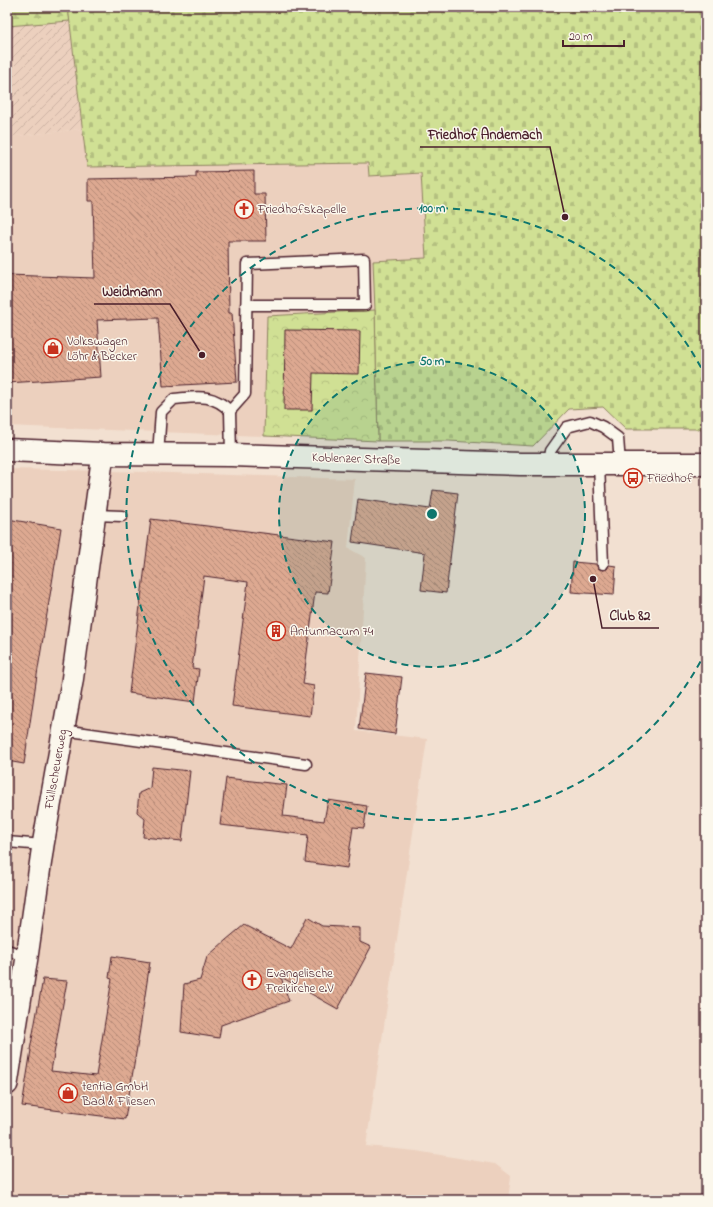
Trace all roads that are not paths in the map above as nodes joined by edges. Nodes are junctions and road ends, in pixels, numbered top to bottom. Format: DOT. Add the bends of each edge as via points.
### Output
graph roads {
  1 [pos="246,305"];
  2 [pos="230,412"];
  3 [pos="7,450"];
  4 [pos="103,454"];
  5 [pos="158,455"];
  6 [pos="231,455"];
  7 [pos="548,464"];
  8 [pos="598,464"];
  9 [pos="620,464"];
  10 [pos="706,464"];
  11 [pos="95,515"];
  12 [pos="122,516"];
  13 [pos="603,564"];
  14 [pos="63,730"];
  15 [pos="306,764"];
  16 [pos="7,842"];
  17 [pos="43,846"];
  18 [pos="7,950"];
  19 [pos="27,957"];
  20 [pos="7,1084"];
  1 -- 1 [label="lane" via="247,264 364,259 365,305"];
  1 -- 2 [label="lane" via="245,394"];
  2 -- 5 [label="lane" via="222,404 203,397 174,399 161,412"];
  2 -- 6 [label="lane"];
  3 -- 4 [label="street, Koblenzer Straße"];
  4 -- 5 [label="street, Koblenzer Straße"];
  4 -- 11 [label="street, Füllscheuerweg"];
  5 -- 6 [label="street, Koblenzer Straße"];
  6 -- 7 [label="street, Koblenzer Straße"];
  7 -- 8 [label="street, Koblenzer Straße"];
  7 -- 9 [label="lane" via="550,451 567,427 590,421 618,438"];
  8 -- 9 [label="street, Koblenzer Straße"];
  8 -- 13 [label="lane"];
  9 -- 10 [label="street, Koblenzer Straße"];
  11 -- 12 [label="lane"];
  11 -- 14 [label="street, Füllscheuerweg"];
  14 -- 15 [label="lane"];
  14 -- 17 [label="street, Füllscheuerweg"];
  16 -- 17 [label="lane"];
  17 -- 19 [label="street, Füllscheuerweg"];
  18 -- 19 [label="lane"];
  19 -- 20 [label="street, Füllscheuerweg"];
}
